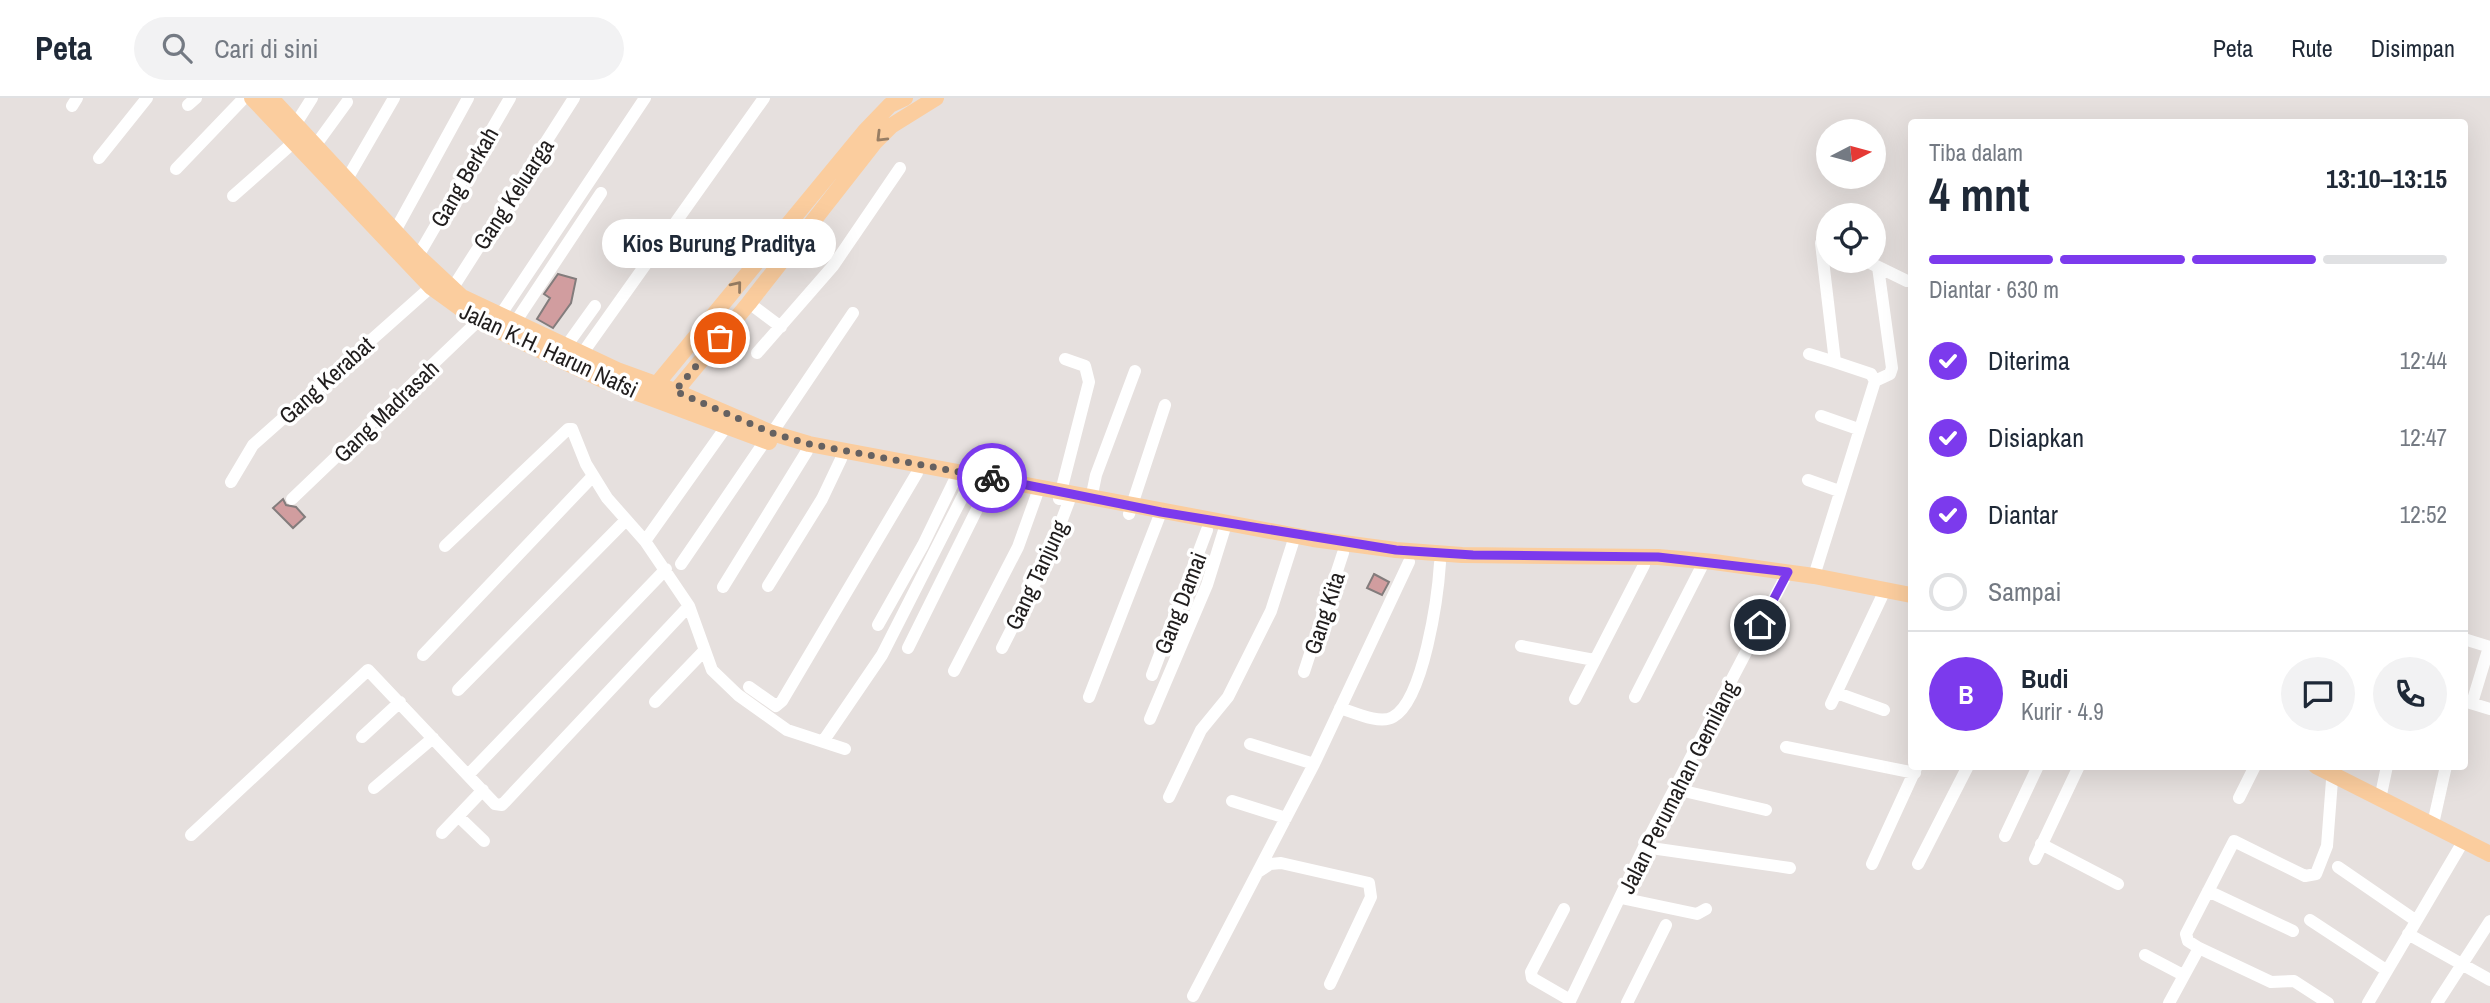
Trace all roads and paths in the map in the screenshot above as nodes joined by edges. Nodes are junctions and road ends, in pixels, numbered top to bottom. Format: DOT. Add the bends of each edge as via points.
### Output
graph roads {
  1 [pos="148,98"];
  2 [pos="244,98"];
  3 [pos="251,98"];
  4 [pos="271,98"];
  5 [pos="312,98"];
  6 [pos="394,98"];
  7 [pos="468,98"];
  8 [pos="510,98"];
  9 [pos="574,98"];
  10 [pos="645,98"];
  11 [pos="764,98"];
  12 [pos="905,98"];
  13 [pos="936,98"];
  14 [pos="347,102"];
  15 [pos="287,123"];
  16 [pos="294,142"];
  17 [pos="315,146"];
  18 [pos="99,158"];
  19 [pos="900,168"];
  20 [pos="176,169"];
  21 [pos="347,179"];
  22 [pos="601,193"];
  23 [pos="233,196"];
  24 [pos="395,231"];
  25 [pos="418,256"];
  26 [pos="1886,271"];
  27 [pos="1825,273"];
  28 [pos="1874,273"];
  29 [pos="1891,273"];
  30 [pos="1907,281"];
  31 [pos="430,287"];
  32 [pos="452,289"];
  33 [pos="749,303"];
  34 [pos="595,306"];
  35 [pos="1883,307"];
  36 [pos="853,313"];
  37 [pos="509,318"];
  38 [pos="478,321"];
  39 [pos="781,327"];
  40 [pos="574,349"];
  41 [pos="757,353"];
  42 [pos="1809,354"];
  43 [pos="1065,359"];
  44 [pos="1835,362"];
  45 [pos="1135,371"];
  46 [pos="1875,380"];
  47 [pos="652,390"];
  48 [pos="671,397"];
  49 [pos="1165,405"];
  50 [pos="1821,416"];
  51 [pos="729,422"];
  52 [pos="1858,429"];
  53 [pos="769,437"];
  54 [pos="807,451"];
  55 [pos="841,459"];
  56 [pos="917,473"];
  57 [pos="593,476"];
  58 [pos="962,478"];
  59 [pos="1808,480"];
  60 [pos="231,482"];
  61 [pos="989,485"];
  62 [pos="1839,491"];
  63 [pos="1037,494"];
  64 [pos="1063,498"];
  65 [pos="292,499"];
  66 [pos="1091,499"];
  67 [pos="1130,511"];
  68 [pos="1160,516"];
  69 [pos="625,521"];
  70 [pos="1219,529"];
  71 [pos="648,538"];
  72 [pos="1294,541"];
  73 [pos="446,546"];
  74 [pos="1343,553"];
  75 [pos="1462,559"];
  76 [pos="1670,561"];
  77 [pos="1409,562"];
  78 [pos="1704,562"];
  79 [pos="1440,563"];
  80 [pos="681,564"];
  81 [pos="1644,565"];
  82 [pos="666,569"];
  83 [pos="1788,572"];
  84 [pos="1814,576"];
  85 [pos="768,586"];
  86 [pos="723,587"];
  87 [pos="1885,590"];
  88 [pos="1908,594"];
  89 [pos="689,606"];
  90 [pos="878,625"];
  91 [pos="2468,640"];
  92 [pos="1521,646"];
  93 [pos="2489,647"];
  94 [pos="908,648"];
  95 [pos="1002,648"];
  96 [pos="704,651"];
  97 [pos="423,654"];
  98 [pos="1594,660"];
  99 [pos="954,671"];
  100 [pos="1304,672"];
  101 [pos="1152,675"];
  102 [pos="749,687"];
  103 [pos="458,690"];
  104 [pos="1089,697"];
  105 [pos="1635,697"];
  106 [pos="1575,699"];
  107 [pos="400,702"];
  108 [pos="655,702"];
  109 [pos="2468,702"];
  110 [pos="1340,708"];
  111 [pos="2490,709"];
  112 [pos="1884,710"];
  113 [pos="1150,719"];
  114 [pos="362,737"];
  115 [pos="433,737"];
  116 [pos="824,740"];
  117 [pos="1250,744"];
  118 [pos="1786,747"];
  119 [pos="845,749"];
  120 [pos="1314,764"];
  121 [pos="1908,769"];
  122 [pos="1916,770"];
  123 [pos="1966,770"];
  124 [pos="2036,770"];
  125 [pos="2077,770"];
  126 [pos="2253,770"];
  127 [pos="2387,770"];
  128 [pos="2445,770"];
  129 [pos="2334,772"];
  130 [pos="468,775"];
  131 [pos="374,788"];
  132 [pos="1675,789"];
  133 [pos="483,790"];
  134 [pos="1169,797"];
  135 [pos="2239,798"];
  136 [pos="2380,799"];
  137 [pos="1232,801"];
  138 [pos="1766,810"];
  139 [pos="458,816"];
  140 [pos="1286,817"];
  141 [pos="2433,824"];
  142 [pos="442,833"];
  143 [pos="191,835"];
  144 [pos="2005,836"];
  145 [pos="2464,840"];
  146 [pos="484,841"];
  147 [pos="2041,844"];
  148 [pos="1644,847"];
  149 [pos="2490,854"];
  150 [pos="2035,859"];
  151 [pos="1872,864"];
  152 [pos="1918,864"];
  153 [pos="2339,867"];
  154 [pos="1790,868"];
  155 [pos="1257,872"];
  156 [pos="2118,884"];
  157 [pos="2208,891"];
  158 [pos="1619,903"];
  159 [pos="1564,909"];
  160 [pos="1706,909"];
  161 [pos="2311,920"];
  162 [pos="2415,920"];
  163 [pos="2490,920"];
  164 [pos="1666,925"];
  165 [pos="2293,931"];
  166 [pos="2408,934"];
  167 [pos="2199,948"];
  168 [pos="2145,955"];
  169 [pos="2459,964"];
  170 [pos="2386,970"];
  171 [pos="2183,975"];
  172 [pos="2490,980"];
  173 [pos="1330,984"];
  174 [pos="1193,996"];
  175 [pos="2175,1001"];
  176 [pos="1569,1002"];
  177 [pos="1627,1003"];
  178 [pos="2328,1003"];
  179 [pos="2368,1003"];
  180 [pos="2437,1003"];
  1 -- 18 [label="street"];
  2 -- 20 [label="street"];
  3 -- 15 [label="main road, Jalan K.H. Harun Nafsi"];
  4 -- 15 [label="main road, Jalan K.H. Harun Nafsi"];
  5 -- 15 [label="street"];
  6 -- 21 [label="street"];
  7 -- 24 [label="street"];
  8 -- 25 [label="street, Gang Berkah"];
  9 -- 32 [label="street, Gang Keluarga"];
  10 -- 37 [label="street"];
  11 -- 40 [label="street"];
  47 -- 12 [label="main road, one-way" via="865,131 890,105"];
  13 -- 33 [label="main road, one-way" via="891,126 875,142"];
  14 -- 17 [label="street"];
  15 -- 16 [label="main road, Jalan K.H. Harun Nafsi"];
  15 -- 17 [label="main road, Jalan K.H. Harun Nafsi"];
  16 -- 23 [label="street"];
  16 -- 31 [label="main road, Jalan K.H. Harun Nafsi"];
  17 -- 21 [label="main road, Jalan K.H. Harun Nafsi"];
  19 -- 39 [label="street" via="833,266"];
  21 -- 24 [label="main road, Jalan K.H. Harun Nafsi"];
  22 -- 37 [label="street"];
  24 -- 25 [label="main road, Jalan K.H. Harun Nafsi"];
  25 -- 32 [label="main road, Jalan K.H. Harun Nafsi"];
  26 -- 29 [label="street"];
  27 -- 44 [label="street"];
  28 -- 35 [label="street"];
  29 -- 30 [label="street"];
  29 -- 35 [label="street"];
  31 -- 38 [label="main road, Jalan K.H. Harun Nafsi"];
  31 -- 60 [label="street, Gang Kerabat" via="253,445"];
  32 -- 37 [label="main road, Jalan K.H. Harun Nafsi"];
  33 -- 39 [label="street"];
  33 -- 48 [label="main road"];
  34 -- 40 [label="street"];
  35 -- 46 [label="street" via="1892,368 1890,374"];
  36 -- 53 [label="street"];
  37 -- 40 [label="main road, Jalan K.H. Harun Nafsi"];
  38 -- 47 [label="main road, Jalan K.H. Harun Nafsi" via="605,381"];
  38 -- 65 [label="street, Gang Madrasah"];
  39 -- 41 [label="street"];
  40 -- 47 [label="main road, Jalan K.H. Harun Nafsi"];
  42 -- 44 [label="street"];
  43 -- 64 [label="street, Gang Tanjung" via="1084,366 1089,382"];
  44 -- 46 [label="street" via="1871,374"];
  45 -- 66 [label="street"];
  46 -- 52 [label="street"];
  47 -- 48 [label="main road, Jalan K.H. Harun Nafsi"];
  48 -- 51 [label="main road, Jalan K.H. Harun Nafsi"];
  49 -- 67 [label="street"];
  50 -- 52 [label="street"];
  51 -- 53 [label="main road, Jalan K.H. Harun Nafsi"];
  51 -- 71 [label="street"];
  52 -- 62 [label="street"];
  53 -- 54 [label="main road, Jalan K.H. Harun Nafsi"];
  53 -- 58 [label="main road, Jalan K.H. Harun Nafsi"];
  53 -- 80 [label="street"];
  54 -- 55 [label="main road, Jalan K.H. Harun Nafsi"];
  54 -- 86 [label="street"];
  55 -- 56 [label="main road, Jalan K.H. Harun Nafsi"];
  55 -- 85 [label="street"];
  56 -- 58 [label="main road, Jalan K.H. Harun Nafsi"];
  56 -- 102 [label="street" via="782,701 770,705"];
  57 -- 69 [label="street"];
  57 -- 73 [label="street" via="579,451 576,433 568,429"];
  57 -- 97 [label="street"];
  58 -- 61 [label="main road, Jalan K.H. Harun Nafsi"];
  58 -- 64 [label="main road, Jalan K.H. Harun Nafsi"];
  58 -- 90 [label="street"];
  58 -- 116 [label="street" via="882,656"];
  59 -- 62 [label="street"];
  61 -- 63 [label="main road, Jalan K.H. Harun Nafsi"];
  61 -- 94 [label="street"];
  62 -- 84 [label="street"];
  63 -- 64 [label="main road, Jalan K.H. Harun Nafsi"];
  63 -- 99 [label="street" via="1018,547"];
  64 -- 66 [label="main road, Jalan K.H. Harun Nafsi"];
  64 -- 67 [label="main road, Jalan K.H. Harun Nafsi"];
  64 -- 95 [label="street, Gang Tanjung" via="1047,559"];
  66 -- 67 [label="main road, Jalan K.H. Harun Nafsi"];
  67 -- 68 [label="main road, Jalan K.H. Harun Nafsi"];
  68 -- 70 [label="main road, Jalan K.H. Harun Nafsi"];
  68 -- 104 [label="street"];
  69 -- 71 [label="street"];
  69 -- 103 [label="street"];
  70 -- 72 [label="main road, Jalan K.H. Harun Nafsi"];
  70 -- 101 [label="street, Gang Damai"];
  70 -- 113 [label="street" via="1207,585"];
  71 -- 82 [label="street"];
  72 -- 74 [label="main road, Jalan K.H. Harun Nafsi"];
  72 -- 75 [label="main road, Jalan K.H. Harun Nafsi"];
  72 -- 134 [label="street" via="1271,611 1228,697 1201,730"];
  74 -- 77 [label="main road, Jalan K.H. Harun Nafsi"];
  74 -- 100 [label="street, Gang Kita"];
  75 -- 76 [label="main road, Jalan K.H. Harun Nafsi" via="1658,557"];
  75 -- 79 [label="main road, Jalan K.H. Harun Nafsi"];
  75 -- 81 [label="main road, Jalan K.H. Harun Nafsi"];
  76 -- 78 [label="main road, Jalan K.H. Harun Nafsi"];
  76 -- 81 [label="main road, Jalan K.H. Harun Nafsi"];
  77 -- 79 [label="main road, Jalan K.H. Harun Nafsi"];
  77 -- 110 [label="street"];
  78 -- 83 [label="main road, Jalan K.H. Harun Nafsi"];
  78 -- 105 [label="street"];
  79 -- 110 [label="street" via="1430,641 1397,715 1385,719"];
  81 -- 98 [label="street"];
  82 -- 89 [label="street"];
  82 -- 130 [label="street"];
  83 -- 84 [label="main road, Jalan K.H. Harun Nafsi"];
  83 -- 132 [label="street, Jalan Perumahan Gemilang"];
  84 -- 87 [label="main road, Jalan K.H. Harun Nafsi"];
  87 -- 88 [label="main road, Jalan K.H. Harun Nafsi"];
  87 -- 112 [label="street" via="1834,698"];
  89 -- 96 [label="street"];
  89 -- 133 [label="street" via="502,805 495,804"];
  91 -- 93 [label="street"];
  92 -- 98 [label="street"];
  93 -- 109 [label="street"];
  96 -- 108 [label="street"];
  96 -- 116 [label="street" via="723,682 766,718 787,730"];
  98 -- 106 [label="street"];
  107 -- 114 [label="street"];
  107 -- 115 [label="street"];
  107 -- 143 [label="street" via="371,671 365,672"];
  109 -- 111 [label="street"];
  110 -- 120 [label="street"];
  115 -- 130 [label="street"];
  115 -- 131 [label="street"];
  116 -- 119 [label="street"];
  117 -- 120 [label="street"];
  118 -- 121 [label="street"];
  120 -- 140 [label="street"];
  122 -- 151 [label="street"];
  123 -- 152 [label="street"];
  124 -- 144 [label="street"];
  125 -- 147 [label="street"];
  126 -- 135 [label="street"];
  127 -- 136 [label="street"];
  128 -- 141 [label="street"];
  129 -- 136 [label="main road"];
  129 -- 157 [label="street" via="2327,846 2316,874 2305,876 2234,841"];
  130 -- 133 [label="street"];
  132 -- 138 [label="street"];
  132 -- 148 [label="street, Jalan Perumahan Gemilang"];
  133 -- 139 [label="street"];
  136 -- 141 [label="main road"];
  137 -- 140 [label="street"];
  139 -- 142 [label="street"];
  139 -- 146 [label="street"];
  140 -- 155 [label="street"];
  141 -- 145 [label="main road"];
  145 -- 149 [label="main road"];
  145 -- 162 [label="street"];
  147 -- 150 [label="street"];
  147 -- 156 [label="street"];
  148 -- 154 [label="street"];
  148 -- 158 [label="street, Jalan Perumahan Gemilang"];
  153 -- 162 [label="street"];
  155 -- 173 [label="street" via="1281,863 1369,883 1371,897"];
  155 -- 174 [label="street"];
  157 -- 165 [label="street"];
  157 -- 167 [label="street" via="2186,934"];
  158 -- 160 [label="street" via="1697,914"];
  158 -- 176 [label="street, Jalan Perumahan Gemilang"];
  159 -- 176 [label="street" via="1531,972 1538,983"];
  161 -- 170 [label="street"];
  162 -- 166 [label="street"];
  163 -- 169 [label="street"];
  164 -- 177 [label="street"];
  166 -- 169 [label="street"];
  166 -- 170 [label="street"];
  167 -- 171 [label="street"];
  167 -- 178 [label="street" via="2271,982 2294,981"];
  168 -- 171 [label="street"];
  169 -- 172 [label="street"];
  169 -- 180 [label="street"];
  170 -- 179 [label="street"];
  171 -- 175 [label="street"];
}
